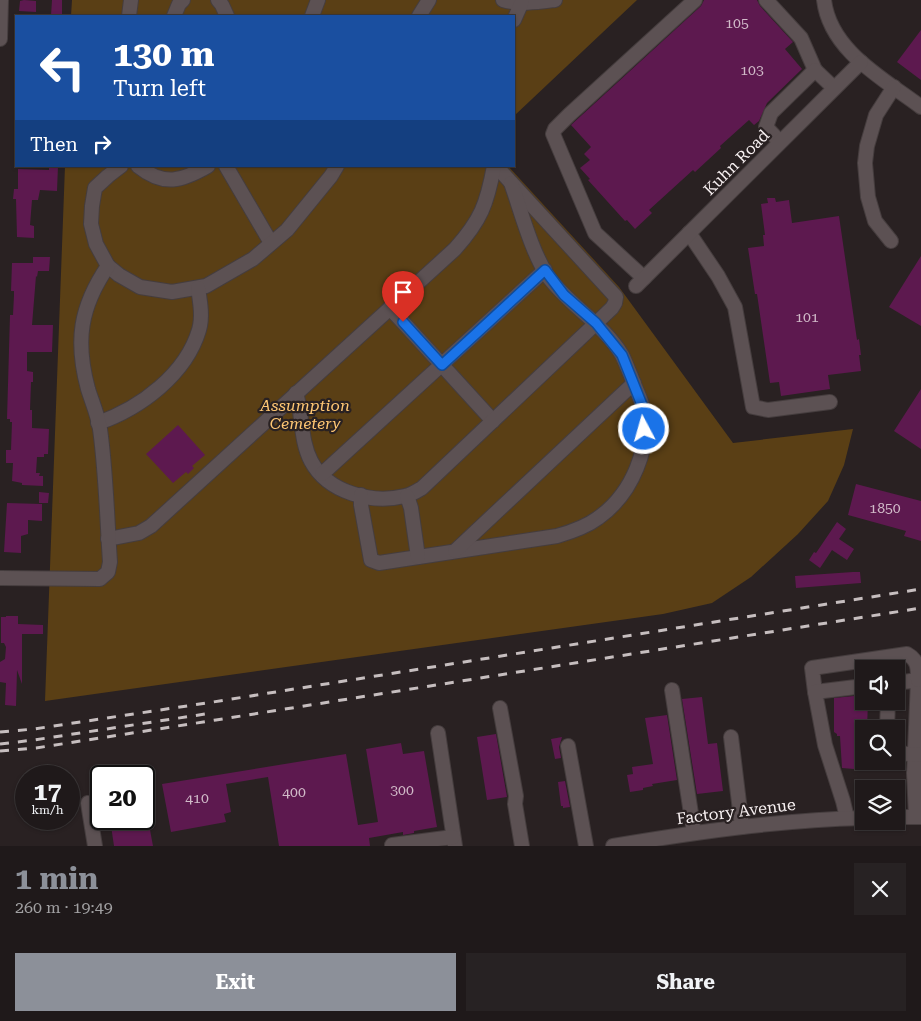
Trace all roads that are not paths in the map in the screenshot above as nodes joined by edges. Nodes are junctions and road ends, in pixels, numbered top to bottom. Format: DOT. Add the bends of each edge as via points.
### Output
graph roads {
  1 [pos="1,0"];
  2 [pos="131,0"];
  3 [pos="183,0"];
  4 [pos="218,0"];
  5 [pos="318,0"];
  6 [pos="429,0"];
  7 [pos="503,0"];
  8 [pos="555,0"];
  9 [pos="695,0"];
  10 [pos="766,0"];
  11 [pos="824,0"];
  12 [pos="522,2"];
  13 [pos="129,15"];
  14 [pos="174,15"];
  15 [pos="227,15"];
  16 [pos="312,15"];
  17 [pos="420,15"];
  18 [pos="515,18"];
  19 [pos="0,39"];
  20 [pos="861,62"];
  21 [pos="815,70"];
  22 [pos="894,87"];
  23 [pos="834,88"];
  24 [pos="921,106"];
  25 [pos="780,142"];
  26 [pos="120,167"];
  27 [pos="139,167"];
  28 [pos="206,167"];
  29 [pos="227,167"];
  30 [pos="336,167"];
  31 [pos="495,167"];
  32 [pos="496,167"];
  33 [pos="511,183"];
  34 [pos="689,233"];
  35 [pos="891,241"];
  36 [pos="271,243"];
  37 [pos="108,266"];
  38 [pos="545,270"];
  39 [pos="198,288"];
  40 [pos="390,308"];
  41 [pos="596,323"];
  42 [pos="442,365"];
  43 [pos="634,383"];
  44 [pos="296,394"];
  45 [pos="830,402"];
  46 [pos="493,422"];
  47 [pos="98,423"];
  48 [pos="322,474"];
  49 [pos="361,496"];
  50 [pos="407,496"];
  51 [pos="108,539"];
  52 [pos="455,551"];
  53 [pos="418,557"];
  54 [pos="0,578"];
  55 [pos="920,680"];
  56 [pos="905,682"];
  57 [pos="855,687"];
  58 [pos="672,690"];
  59 [pos="815,692"];
  60 [pos="500,708"];
  61 [pos="438,732"];
  62 [pos="731,736"];
  63 [pos="568,746"];
  64 [pos="905,754"];
  65 [pos="918,755"];
  66 [pos="88,803"];
  67 [pos="918,817"];
  68 [pos="846,818"];
  69 [pos="855,818"];
  70 [pos="905,818"];
  71 [pos="742,827"];
  72 [pos="694,833"];
  73 [pos="454,841"];
  74 [pos="641,844"];
  75 [pos="392,845"];
  76 [pos="95,846"];
  77 [pos="522,846"];
  78 [pos="586,846"];
  79 [pos="613,846"];
  1 -- 19 [label="street"];
  2 -- 13 [label="street"];
  3 -- 14 [label="street"];
  4 -- 15 [label="street"];
  5 -- 16 [label="street"];
  6 -- 17 [label="street"];
  7 -- 12 [label="street"];
  8 -- 12 [label="street"];
  9 -- 34 [label="street, Kuhn Road" via="552,134 595,233 640,282"];
  10 -- 21 [label="street" via="801,38"];
  11 -- 20 [label="street" via="833,27"];
  12 -- 18 [label="street"];
  20 -- 22 [label="street"];
  20 -- 23 [label="street, Kuhn Road"];
  21 -- 23 [label="street"];
  21 -- 25 [label="street" via="771,113 766,127"];
  22 -- 24 [label="street"];
  22 -- 35 [label="street" via="876,115 864,164 875,221"];
  23 -- 25 [label="street, Kuhn Road"];
  25 -- 34 [label="street, Kuhn Road"];
  26 -- 37 [label="street" via="96,188 92,206 91,224 96,244"];
  27 -- 28 [label="street" via="150,176 173,180 189,177"];
  29 -- 36 [label="street"];
  30 -- 36 [label="street" via="287,230"];
  31 -- 40 [label="street" via="481,215 472,230"];
  32 -- 33 [label="street"];
  33 -- 38 [label="street"];
  33 -- 41 [label="street" via="616,297 612,308"];
  34 -- 45 [label="street" via="735,307 753,407 768,410"];
  36 -- 39 [label="street" via="253,259"];
  37 -- 39 [label="street" via="140,287 172,292"];
  37 -- 47 [label="street" via="85,311 81,339 82,366"];
  38 -- 41 [label="street" via="564,295"];
  38 -- 42 [label="street"];
  39 -- 47 [label="street" via="200,328 179,366 163,385 137,404"];
  40 -- 42 [label="street"];
  40 -- 44 [label="street"];
  41 -- 43 [label="street" via="622,355"];
  41 -- 46 [label="street"];
  42 -- 46 [label="street"];
  42 -- 48 [label="street"];
  43 -- 52 [label="street"];
  43 -- 52 [label="street" via="642,405 642,449 638,467 616,503 598,519 557,536"];
  44 -- 48 [label="street" via="306,446 311,461"];
  44 -- 51 [label="street" via="150,526 139,533"];
  46 -- 50 [label="street" via="422,488"];
  47 -- 51 [label="street"];
  48 -- 49 [label="street" via="335,486"];
  49 -- 50 [label="street" via="383,499"];
  49 -- 53 [label="street" via="371,560 379,563"];
  50 -- 53 [label="street"];
  51 -- 54 [label="street" via="108,572 100,579"];
  52 -- 53 [label="street"];
  55 -- 56 [label="street"];
  55 -- 59 [label="street" via="916,662 907,654 812,668"];
  55 -- 65 [label="street"];
  57 -- 59 [label="street"];
  58 -- 72 [label="street"];
  59 -- 68 [label="street" via="825,745"];
  60 -- 77 [label="street"];
  61 -- 73 [label="street"];
  62 -- 71 [label="street"];
  63 -- 78 [label="street"];
  64 -- 65 [label="street"];
  65 -- 67 [label="street" via="914,773"];
  66 -- 76 [label="street"];
  67 -- 70 [label="street"];
  68 -- 69 [label="street, Factory Avenue"];
  68 -- 71 [label="street, Factory Avenue"];
  71 -- 72 [label="street, Factory Avenue"];
  72 -- 74 [label="street, Factory Avenue"];
  73 -- 75 [label="street"];
  74 -- 79 [label="street, Factory Avenue"];
}
